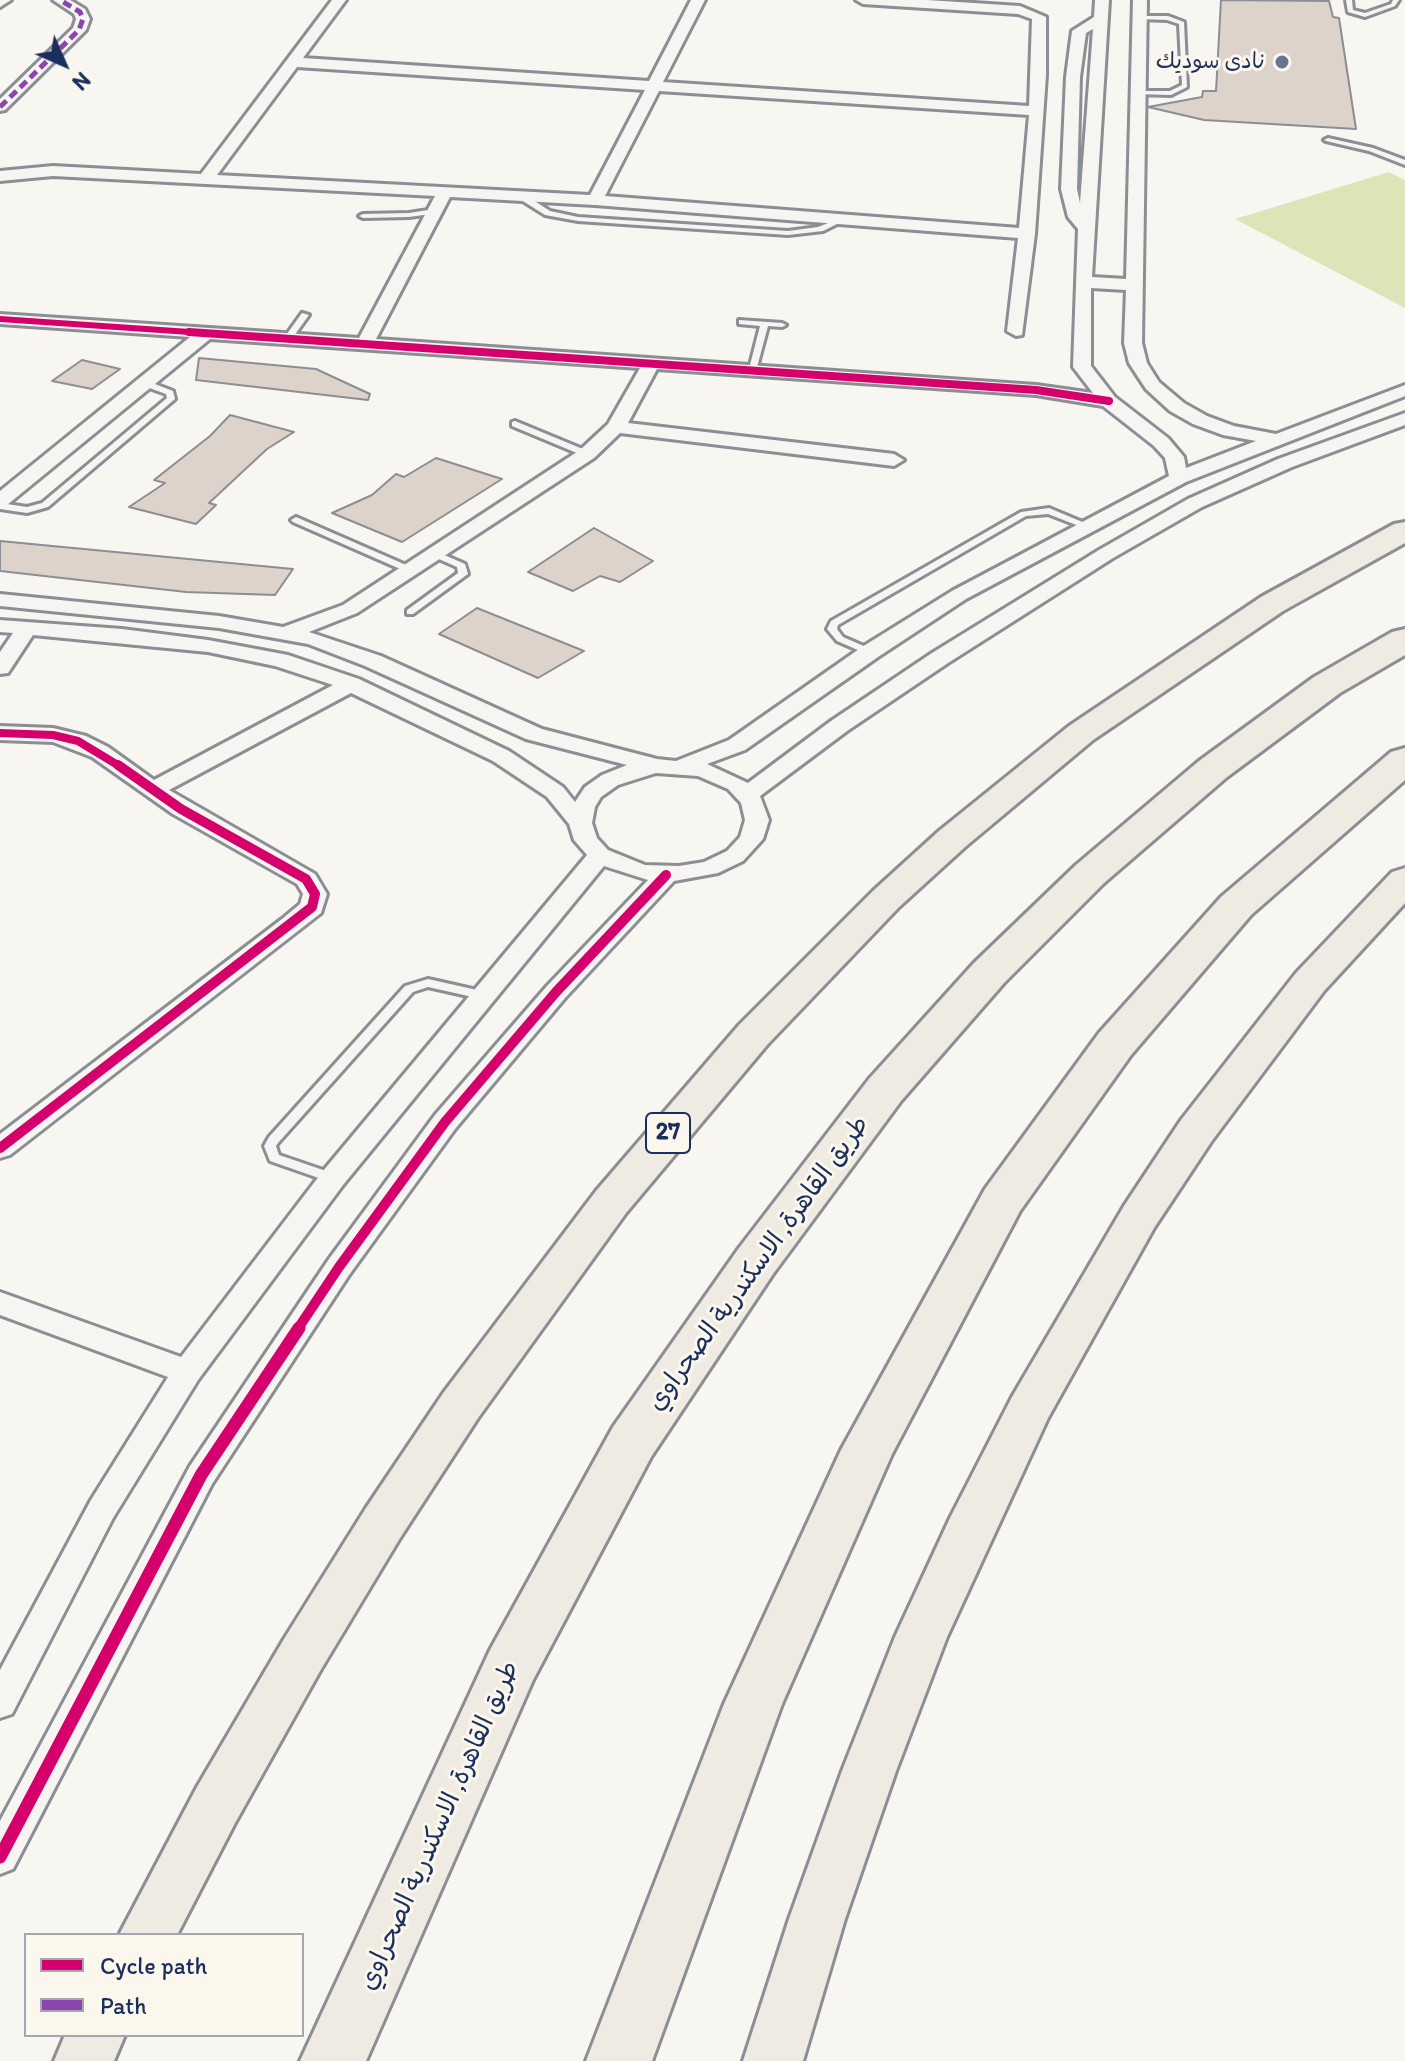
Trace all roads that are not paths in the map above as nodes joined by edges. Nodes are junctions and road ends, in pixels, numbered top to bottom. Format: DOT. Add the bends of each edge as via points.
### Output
graph roads {
  1 [pos="60,0"];
  2 [pos="339,0"];
  3 [pos="698,0"];
  4 [pos="863,0"];
  5 [pos="1349,0"];
  6 [pos="1396,0"];
  7 [pos="1133,6"];
  8 [pos="1101,8"];
  9 [pos="292,62"];
  10 [pos="1056,76"];
  11 [pos="654,86"];
  12 [pos="1137,93"];
  13 [pos="1,104"];
  14 [pos="1034,111"];
  15 [pos="1328,140"];
  16 [pos="1051,145"];
  17 [pos="1405,163"];
  18 [pos="84,173"];
  19 [pos="0,176"];
  20 [pos="205,180"];
  21 [pos="352,187"];
  22 [pos="126,192"];
  23 [pos="445,192"];
  24 [pos="521,196"];
  25 [pos="595,200"];
  26 [pos="300,202"];
  27 [pos="435,211"];
  28 [pos="363,216"];
  29 [pos="841,220"];
  30 [pos="1088,230"];
  31 [pos="1027,234"];
  32 [pos="1083,282"];
  33 [pos="1135,285"];
  34 [pos="305,315"];
  35 [pos="0,319"];
  36 [pos="742,322"];
  37 [pos="765,324"];
  38 [pos="782,325"];
  39 [pos="1016,331"];
  40 [pos="206,333"];
  41 [pos="288,338"];
  42 [pos="365,343"];
  43 [pos="652,362"];
  44 [pos="1082,367"];
  45 [pos="753,369"];
  46 [pos="144,383"];
  47 [pos="1036,390"];
  48 [pos="1405,390"];
  49 [pos="1109,401"];
  50 [pos="1177,407"];
  51 [pos="1405,419"];
  52 [pos="515,424"];
  53 [pos="1137,425"];
  54 [pos="616,427"];
  55 [pos="1275,439"];
  56 [pos="587,454"];
  57 [pos="894,460"];
  58 [pos="1179,478"];
  59 [pos="0,504"];
  60 [pos="296,520"];
  61 [pos="1087,526"];
  62 [pos="1405,531"];
  63 [pos="435,554"];
  64 [pos="1028,558"];
  65 [pos="410,570"];
  66 [pos="1069,577"];
  67 [pos="0,600"];
  68 [pos="350,609"];
  69 [pos="410,612"];
  70 [pos="0,626"];
  71 [pos="27,628"];
  72 [pos="284,634"];
  73 [pos="1405,640"];
  74 [pos="345,649"];
  75 [pos="870,652"];
  76 [pos="0,668"];
  77 [pos="351,684"];
  78 [pos="503,719"];
  79 [pos="7,738"];
  80 [pos="472,743"];
  81 [pos="1405,760"];
  82 [pos="656,766"];
  83 [pos="683,766"];
  84 [pos="152,790"];
  85 [pos="747,795"];
  86 [pos="580,823"];
  87 [pos="600,855"];
  88 [pos="666,875"];
  89 [pos="1405,880"];
  90 [pos="486,996"];
  91 [pos="0,1148"];
  92 [pos="333,1178"];
  93 [pos="0,1303"];
  94 [pos="187,1372"];
  95 [pos="0,1703"];
  96 [pos="0,1857"];
  97 [pos="148,1933"];
  98 [pos="95,2037"];
  99 [pos="84,2061"];
  100 [pos="333,2061"];
  101 [pos="619,2061"];
  102 [pos="773,2061"];
  1 -- 13 [label="street" via="80,12 79,30"];
  2 -- 9 [label="street"];
  3 -- 11 [label="street"];
  4 -- 10 [label="street" via="1033,12"];
  5 -- 6 [label="lane" via="1350,11 1365,15"];
  7 -- 8 [label="street"];
  7 -- 12 [label="street"];
  7 -- 12 [label="lane" via="1182,23 1185,86 1171,93"];
  8 -- 10 [label="street" via="1079,31"];
  8 -- 30 [label="street"];
  9 -- 11 [label="street"];
  9 -- 20 [label="street"];
  10 -- 14 [label="street"];
  10 -- 16 [label="street"];
  11 -- 14 [label="street"];
  11 -- 25 [label="street"];
  12 -- 33 [label="street"];
  14 -- 16 [label="street"];
  15 -- 17 [label="lane"];
  16 -- 30 [label="street" via="1076,217"];
  16 -- 31 [label="street"];
  18 -- 19 [label="street"];
  18 -- 20 [label="street"];
  18 -- 22 [label="street" via="98,185"];
  20 -- 21 [label="street"];
  21 -- 23 [label="street"];
  21 -- 26 [label="street"];
  23 -- 24 [label="street"];
  23 -- 27 [label="street"];
  24 -- 25 [label="street"];
  24 -- 29 [label="lane" via="548,213 578,219 788,233"];
  25 -- 29 [label="street"];
  27 -- 28 [label="lane"];
  27 -- 42 [label="street"];
  29 -- 31 [label="street"];
  30 -- 32 [label="street"];
  31 -- 39 [label="street"];
  32 -- 33 [label="street"];
  32 -- 44 [label="street"];
  33 -- 50 [label="street" via="1133,343 1138,363 1152,385"];
  34 -- 41 [label="lane"];
  35 -- 40 [label="street"];
  36 -- 37 [label="lane"];
  37 -- 38 [label="lane"];
  37 -- 45 [label="lane"];
  40 -- 41 [label="street"];
  40 -- 46 [label="street"];
  41 -- 42 [label="street"];
  42 -- 43 [label="street"];
  43 -- 45 [label="street"];
  43 -- 54 [label="street"];
  44 -- 47 [label="street"];
  44 -- 49 [label="street"];
  45 -- 47 [label="street"];
  46 -- 59 [label="street"];
  46 -- 59 [label="lane" via="170,393 171,399 45,505 27,510"];
  47 -- 49 [label="street"];
  48 -- 55 [label="street"];
  49 -- 53 [label="street"];
  50 -- 53 [label="street"];
  50 -- 55 [label="street" via="1230,431"];
  51 -- 66 [label="street" via="1222,489"];
  52 -- 56 [label="lane"];
  53 -- 58 [label="street" via="1174,457"];
  54 -- 56 [label="street"];
  54 -- 57 [label="street"];
  55 -- 58 [label="street"];
  56 -- 63 [label="street"];
  58 -- 61 [label="street"];
  60 -- 65 [label="lane"];
  61 -- 64 [label="street"];
  61 -- 75 [label="lane" via="1058,513 1031,511 834,623 840,639"];
  62 -- 97 [label="main road, 27" via="1259,612 1081,733 886,899 753,1035 611,1202 461,1405 302,1655"];
  63 -- 65 [label="street"];
  63 -- 69 [label="lane" via="462,566 463,574"];
  64 -- 66 [label="street"];
  64 -- 75 [label="street"];
  65 -- 68 [label="street"];
  66 -- 85 [label="street" via="839,726"];
  67 -- 72 [label="street" via="219,622"];
  68 -- 72 [label="street"];
  68 -- 74 [label="street"];
  70 -- 71 [label="street"];
  71 -- 76 [label="street"];
  71 -- 77 [label="street" via="208,646 280,660"];
  72 -- 74 [label="street"];
  73 -- 100 [label="highway, طريق القاهرة, الاسكندرية الصحراوي" via="1327,685 1213,769 1090,874 989,973 885,1090 756,1261 632,1442 510,1668"];
  74 -- 78 [label="street"];
  75 -- 83 [label="street" via="737,745"];
  77 -- 80 [label="street"];
  77 -- 84 [label="street"];
  78 -- 80 [label="street" via="496,735"];
  78 -- 82 [label="street" via="571,746"];
  79 -- 84 [label="street" via="53,735 78,741"];
  80 -- 86 [label="street" via="555,792"];
  81 -- 101 [label="highway" via="1236,906 1115,1044 1002,1201 867,1450 753,1704"];
  82 -- 83 [label="street"];
  82 -- 86 [label="street" via="601,786 583,807"];
  83 -- 85 [label="street" via="721,776"];
  84 -- 91 [label="street" via="306,879 315,894 312,907"];
  85 -- 88 [label="street" via="757,820 751,839 735,856 710,868"];
  86 -- 87 [label="street"];
  87 -- 88 [label="street" via="630,869"];
  87 -- 90 [label="street"];
  88 -- 96 [label="street" via="584,960 445,1122 339,1267 201,1475"];
  89 -- 102 [label="main road" via="1310,982 1196,1131 1139,1217 1029,1410 921,1637 817,1919"];
  90 -- 92 [label="street"];
  90 -- 92 [label="lane" via="428,983 409,989 273,1140 274,1158"];
  92 -- 94 [label="street"];
  93 -- 94 [label="street"];
  94 -- 95 [label="street" via="102,1509"];
  98 -- 99 [label="main road"];
}
